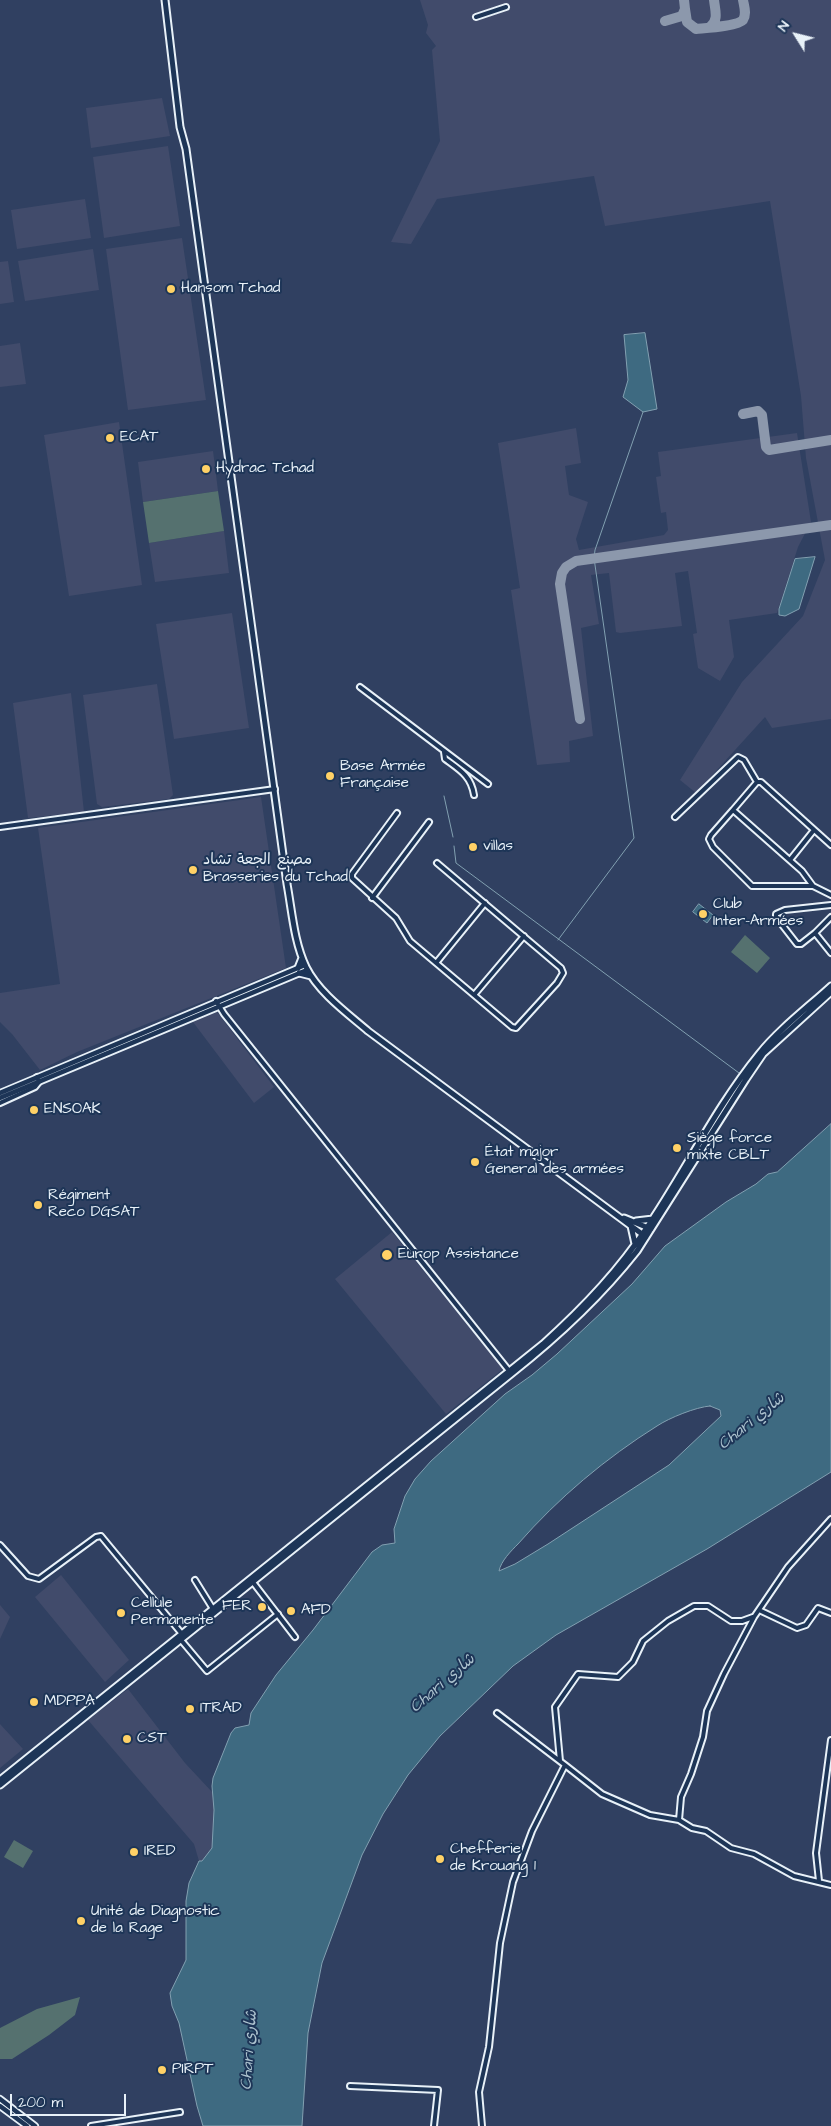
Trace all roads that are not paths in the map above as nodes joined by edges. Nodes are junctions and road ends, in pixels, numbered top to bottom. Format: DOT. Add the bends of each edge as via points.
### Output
graph roads {
  1 [pos="164,0"];
  2 [pos="506,7"];
  3 [pos="476,17"];
  4 [pos="360,687"];
  5 [pos="444,752"];
  6 [pos="758,782"];
  7 [pos="488,784"];
  8 [pos="276,789"];
  9 [pos="474,795"];
  10 [pos="734,810"];
  11 [pos="397,814"];
  12 [pos="675,817"];
  13 [pos="429,822"];
  14 [pos="0,827"];
  15 [pos="814,830"];
  16 [pos="831,845"];
  17 [pos="790,860"];
  18 [pos="438,863"];
  19 [pos="813,886"];
  20 [pos="831,895"];
  21 [pos="372,898"];
  22 [pos="485,903"];
  23 [pos="831,905"];
  24 [pos="831,916"];
  25 [pos="815,933"];
  26 [pos="524,936"];
  27 [pos="831,953"];
  28 [pos="302,957"];
  29 [pos="436,963"];
  30 [pos="306,967"];
  31 [pos="298,970"];
  32 [pos="311,976"];
  33 [pos="831,986"];
  34 [pos="831,992"];
  35 [pos="474,996"];
  36 [pos="217,1003"];
  37 [pos="38,1080"];
  38 [pos="0,1093"];
  39 [pos="0,1098"];
  40 [pos="0,1103"];
  41 [pos="653,1218"];
  42 [pos="632,1223"];
  43 [pos="650,1228"];
  44 [pos="644,1236"];
  45 [pos="635,1245"];
  46 [pos="510,1373"];
  47 [pos="831,1519"];
  48 [pos="0,1545"];
  49 [pos="195,1580"];
  50 [pos="252,1581"];
  51 [pos="213,1609"];
  52 [pos="759,1610"];
  53 [pos="831,1613"];
  54 [pos="278,1614"];
  55 [pos="754,1617"];
  56 [pos="182,1637"];
  57 [pos="295,1637"];
  58 [pos="497,1712"];
  59 [pos="831,1740"];
  60 [pos="560,1761"];
  61 [pos="565,1765"];
  62 [pos="10,1775"];
  63 [pos="0,1780"];
  64 [pos="0,1786"];
  65 [pos="679,1820"];
  66 [pos="819,1881"];
  67 [pos="831,1885"];
  68 [pos="350,2086"];
  69 [pos="0,2099"];
  70 [pos="1,2109"];
  71 [pos="180,2112"];
  72 [pos="140,2119"];
  73 [pos="25,2125"];
  74 [pos="105,2125"];
  75 [pos="35,2126"];
  76 [pos="91,2126"];
  77 [pos="141,2126"];
  78 [pos="434,2126"];
  79 [pos="482,2126"];
  1 -- 8 [label="main road"];
  2 -- 3 [label="street"];
  4 -- 5 [label="street"];
  5 -- 7 [label="street"];
  5 -- 9 [label="street" via="445,760 466,774"];
  6 -- 10 [label="street"];
  6 -- 12 [label="street" via="744,760 738,757"];
  6 -- 15 [label="street"];
  8 -- 14 [label="street"];
  8 -- 28 [label="main road" via="290,902"];
  10 -- 17 [label="street"];
  10 -- 19 [label="street" via="709,839 746,882 759,888"];
  11 -- 21 [label="street" via="352,874 352,878"];
  13 -- 21 [label="street"];
  15 -- 16 [label="street"];
  15 -- 17 [label="street"];
  17 -- 19 [label="street"];
  18 -- 22 [label="street"];
  19 -- 20 [label="street"];
  21 -- 29 [label="street" via="396,918 410,941"];
  22 -- 26 [label="street"];
  22 -- 29 [label="street"];
  23 -- 25 [label="street" via="776,914 797,944"];
  24 -- 25 [label="street"];
  25 -- 27 [label="street"];
  26 -- 35 [label="street"];
  26 -- 35 [label="street" via="561,968 563,973 557,983 516,1028"];
  28 -- 30 [label="main road"];
  28 -- 31 [label="main road"];
  29 -- 35 [label="street"];
  30 -- 31 [label="street"];
  30 -- 32 [label="main road"];
  31 -- 32 [label="main road"];
  31 -- 36 [label="street"];
  32 -- 42 [label="main road" via="333,1001 368,1031"];
  33 -- 41 [label="main road" via="771,1041 750,1066"];
  34 -- 43 [label="main road" via="779,1039 753,1068"];
  36 -- 37 [label="street"];
  36 -- 46 [label="street"];
  37 -- 38 [label="street"];
  37 -- 39 [label="street"];
  37 -- 40 [label="street" via="35,1088"];
  41 -- 42 [label="main road"];
  41 -- 43 [label="main road"];
  42 -- 43 [label="main road"];
  42 -- 44 [label="main road"];
  42 -- 45 [label="main road"];
  43 -- 44 [label="main road"];
  44 -- 45 [label="main road"];
  44 -- 46 [label="main road" via="618,1274 576,1320"];
  45 -- 46 [label="main road" via="587,1302"];
  46 -- 50 [label="main road"];
  47 -- 52 [label="street" via="798,1554"];
  48 -- 56 [label="street" via="28,1576 39,1580 96,1536 101,1536"];
  49 -- 51 [label="street"];
  50 -- 51 [label="main road"];
  50 -- 54 [label="street"];
  50 -- 56 [label="main road"];
  51 -- 56 [label="main road"];
  52 -- 53 [label="street" via="797,1628 806,1625 818,1608"];
  52 -- 55 [label="street"];
  54 -- 56 [label="street" via="207,1672"];
  54 -- 57 [label="street"];
  55 -- 60 [label="street" via="731,1621 708,1606 694,1606 643,1641 633,1662 618,1677 578,1674 555,1707"];
  55 -- 65 [label="street" via="707,1711 691,1774 681,1797"];
  56 -- 62 [label="main road"];
  58 -- 60 [label="street"];
  59 -- 66 [label="street" via="816,1853"];
  60 -- 61 [label="street"];
  61 -- 65 [label="street" via="602,1794 650,1815"];
  61 -- 79 [label="street" via="532,1831 513,1882 500,1943 489,2047 479,2092"];
  62 -- 63 [label="main road"];
  62 -- 64 [label="main road"];
  65 -- 66 [label="street" via="794,1876"];
  66 -- 67 [label="street"];
  68 -- 78 [label="street" via="438,2090"];
  69 -- 75 [label="street"];
  70 -- 73 [label="street"];
  71 -- 72 [label="street"];
  72 -- 74 [label="street"];
  72 -- 77 [label="street"];
  74 -- 76 [label="street"];
}
